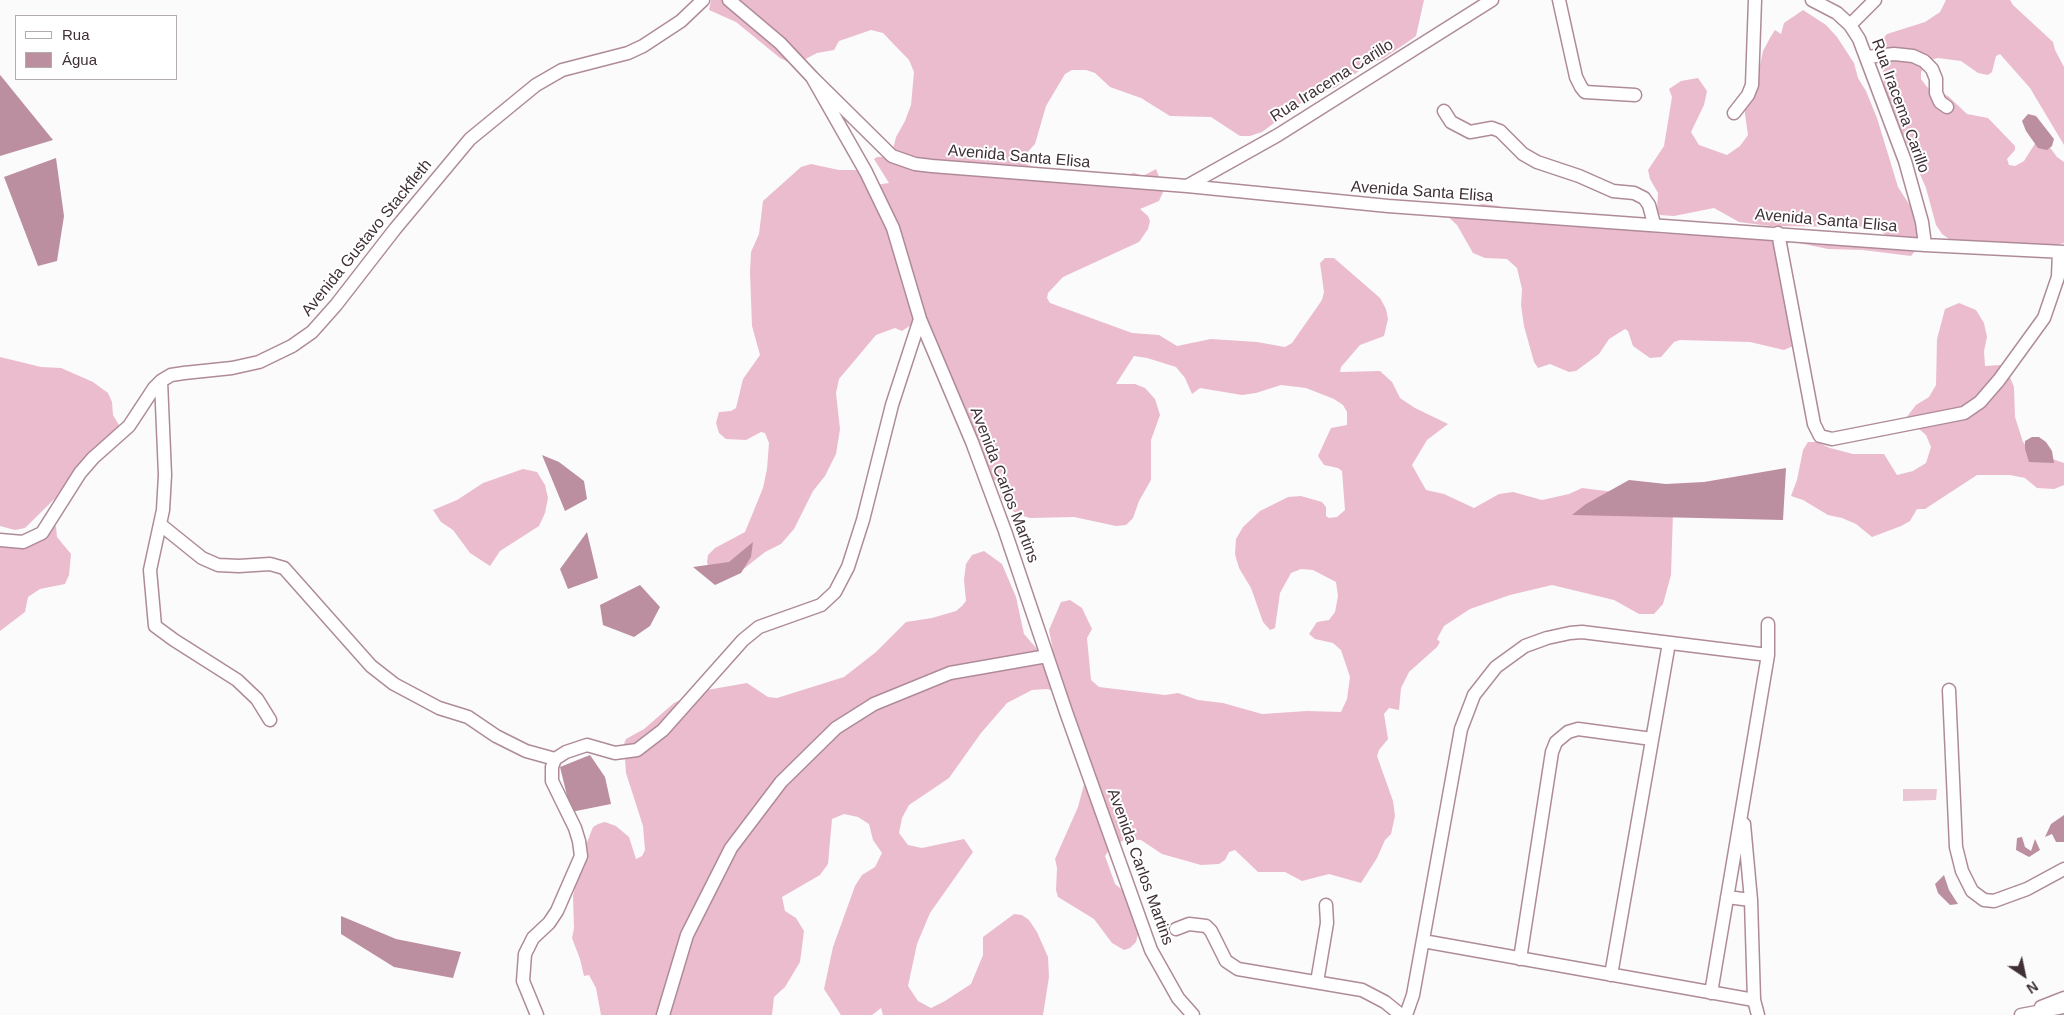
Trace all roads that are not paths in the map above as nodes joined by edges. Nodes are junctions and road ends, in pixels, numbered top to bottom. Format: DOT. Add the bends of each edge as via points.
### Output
graph roads {
  1 [pos="703,0"];
  2 [pos="730,0"];
  3 [pos="1492,0"];
  4 [pos="1559,0"];
  5 [pos="1755,0"];
  6 [pos="1812,0"];
  7 [pos="1875,0"];
  8 [pos="1850,25"];
  9 [pos="1867,57"];
  10 [pos="812,78"];
  11 [pos="1634,95"];
  12 [pos="1947,108"];
  13 [pos="1444,111"];
  14 [pos="1734,113"];
  15 [pos="1187,186"];
  16 [pos="1654,224"];
  17 [pos="1778,233"];
  18 [pos="1924,245"];
  19 [pos="2062,252"];
  20 [pos="920,319"];
  21 [pos="161,381"];
  22 [pos="161,525"];
  23 [pos="0,540"];
  24 [pos="1768,624"];
  25 [pos="1669,643"];
  26 [pos="1768,655"];
  27 [pos="1047,656"];
  28 [pos="1948,690"];
  29 [pos="270,720"];
  30 [pos="1652,739"];
  31 [pos="555,759"];
  32 [pos="1742,805"];
  33 [pos="2064,869"];
  34 [pos="1731,876"];
  35 [pos="1750,895"];
  36 [pos="1727,897"];
  37 [pos="1326,905"];
  38 [pos="1176,928"];
  39 [pos="1423,942"];
  40 [pos="1520,959"];
  41 [pos="1611,975"];
  42 [pos="1317,982"];
  43 [pos="1711,993"];
  44 [pos="2064,998"];
  45 [pos="1754,1000"];
  46 [pos="2064,1007"];
  47 [pos="2029,1014"];
  48 [pos="537,1015"];
  49 [pos="663,1015"];
  50 [pos="1193,1015"];
  51 [pos="1401,1015"];
  52 [pos="1406,1015"];
  53 [pos="1758,1015"];
  1 -- 21 [label="street, Avenida Gustavo Stackfleth" via="666,33 628,53 552,74 486,124 444,170 312,332 259,362 184,373"];
  2 -- 10 [label="street, Avenida Carlos Martins" via="780,43"];
  3 -- 15 [label="street, Rua Iracema Carillo" via="1278,135"];
  4 -- 11 [label="street" via="1581,87 1585,92"];
  5 -- 14 [label="street" via="1752,85"];
  6 -- 8 [label="street, Rua Iracema Carillo" via="1837,13"];
  7 -- 8 [label="street"];
  8 -- 9 [label="street, Rua Iracema Carillo"];
  9 -- 12 [label="street" via="1894,54 1924,61 1932,69 1936,93"];
  9 -- 18 [label="street, Rua Iracema Carillo" via="1905,161 1922,222"];
  10 -- 15 [label="street, Avenida Santa Elisa" via="885,150 907,161 932,166"];
  10 -- 20 [label="street, Avenida Carlos Martins" via="866,172 893,228"];
  13 -- 16 [label="street" via="1451,122 1470,132 1492,128 1500,131 1536,162 1613,191 1634,193 1644,198"];
  15 -- 16 [label="street, Avenida Santa Elisa" via="1388,206"];
  16 -- 17 [label="street, Avenida Santa Elisa"];
  17 -- 18 [label="street, Avenida Santa Elisa"];
  17 -- 19 [label="street" via="1814,424 1820,436 1832,439 1964,413 1980,402 2000,380 2044,318 2058,277"];
  18 -- 19 [label="street, Avenida Santa Elisa"];
  20 -- 27 [label="street, Avenida Carlos Martins" via="972,442"];
  20 -- 31 [label="street" via="892,405 860,529 848,567 835,592 821,606 759,627 743,640 663,730 637,750 615,753 587,745"];
  21 -- 22 [label="street" via="165,475"];
  21 -- 23 [label="street" via="129,426 80,473 42,533 22,542"];
  22 -- 29 [label="street" via="150,570 155,626 238,680 257,699"];
  22 -- 31 [label="street" via="202,558 218,565 270,564 284,568 371,666 394,684 439,708 468,717 526,751"];
  24 -- 26 [label="street"];
  25 -- 26 [label="street"];
  25 -- 30 [label="street"];
  25 -- 39 [label="street" via="1582,632 1558,635 1520,649 1488,676 1471,701 1461,729"];
  26 -- 32 [label="street"];
  27 -- 49 [label="street" via="950,673 874,704 836,728 781,782 731,848 687,934"];
  27 -- 50 [label="street, Avenida Carlos Martins" via="1151,950 1178,998"];
  28 -- 33 [label="street" via="1956,847 1962,871 1972,891 1984,900 1994,901 2027,889"];
  30 -- 40 [label="street" via="1578,729 1568,732 1556,742"];
  30 -- 41 [label="street"];
  31 -- 48 [label="street" via="552,781 575,828 581,856 557,911 550,923 533,938 525,954 523,981"];
  32 -- 34 [label="street"];
  32 -- 35 [label="street"];
  34 -- 35 [label="street" via="1741,879"];
  34 -- 36 [label="street"];
  35 -- 36 [label="street"];
  35 -- 45 [label="street"];
  36 -- 43 [label="street"];
  37 -- 42 [label="street" via="1327,923"];
  38 -- 42 [label="street" via="1194,924 1206,926 1212,931 1226,961 1238,969"];
  39 -- 40 [label="street"];
  39 -- 52 [label="street"];
  40 -- 41 [label="street"];
  41 -- 43 [label="street"];
  42 -- 51 [label="street" via="1362,990"];
  43 -- 45 [label="street"];
  44 -- 47 [label="street"];
  45 -- 53 [label="street"];
  46 -- 47 [label="street"];
}
